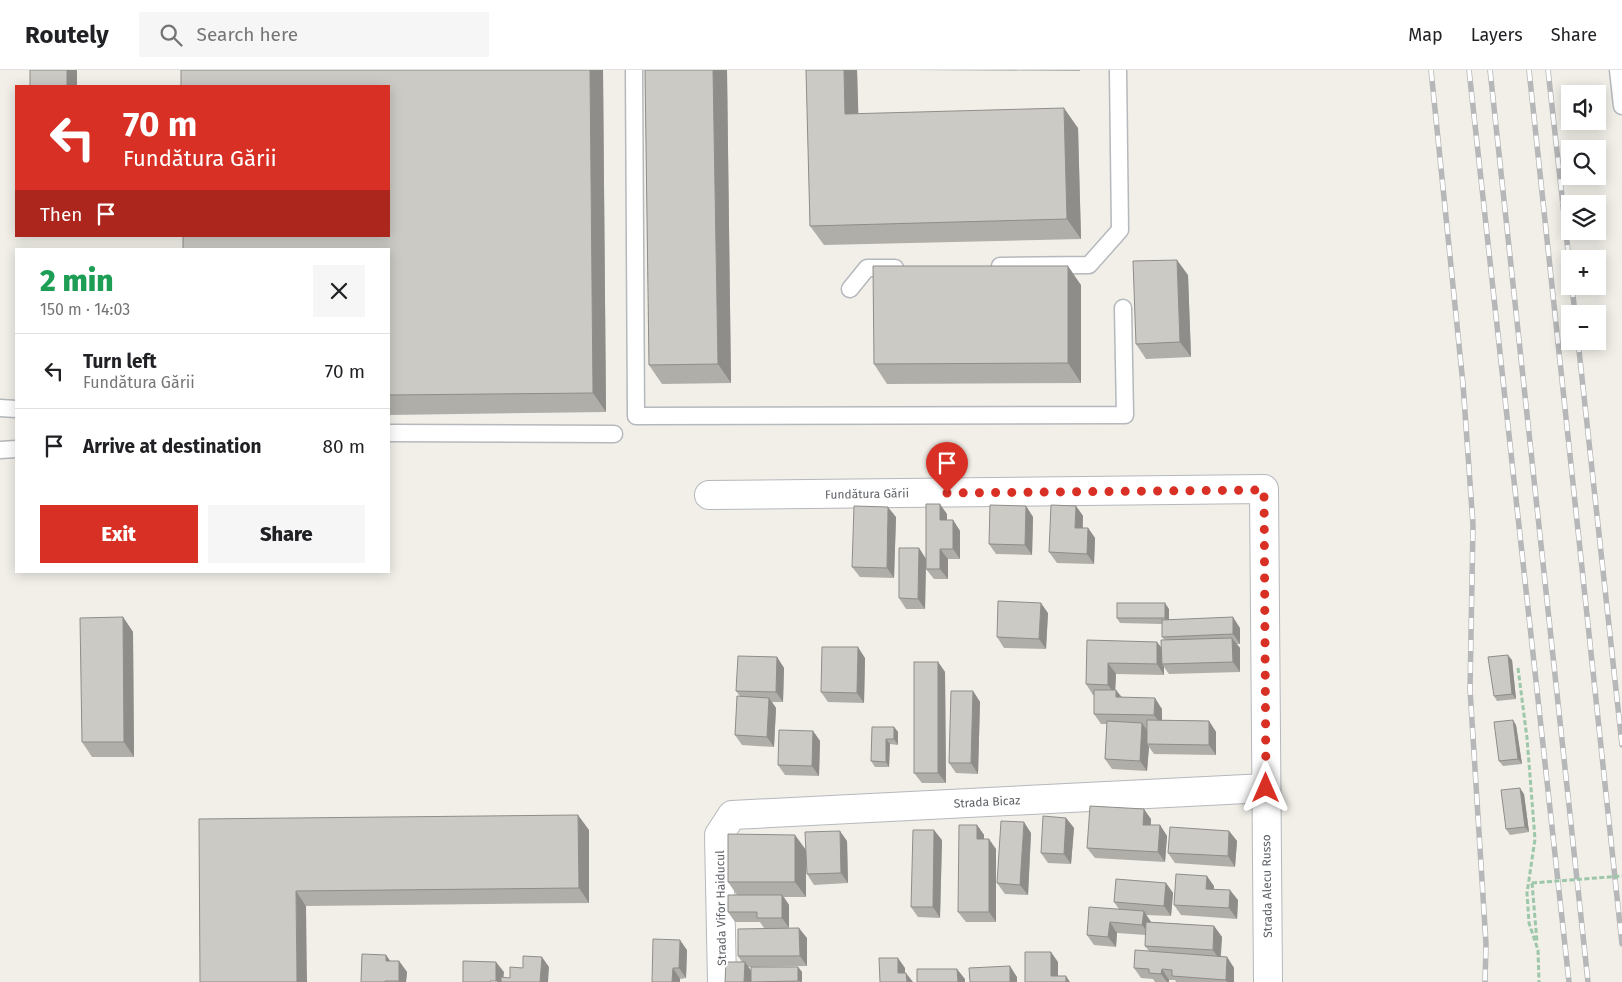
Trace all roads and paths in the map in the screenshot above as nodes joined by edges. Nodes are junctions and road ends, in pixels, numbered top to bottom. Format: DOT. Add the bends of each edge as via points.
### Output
graph roads {
  1 [pos="634,70"];
  2 [pos="1118,70"];
  3 [pos="1618,70"];
  4 [pos="1622,106"];
  5 [pos="983,266"];
  6 [pos="916,268"];
  7 [pos="850,289"];
  8 [pos="1123,308"];
  9 [pos="0,408"];
  10 [pos="15,409"];
  11 [pos="390,433"];
  12 [pos="614,434"];
  13 [pos="0,450"];
  14 [pos="15,450"];
  15 [pos="1264,490"];
  16 [pos="709,495"];
  17 [pos="1518,668"];
  18 [pos="1266,788"];
  19 [pos="719,835"];
  20 [pos="1622,876"];
  21 [pos="1538,950"];
  22 [pos="722,982"];
  23 [pos="1268,982"];
  24 [pos="1539,982"];
  1 -- 8 [label="lane" via="636,416 1125,414"];
  2 -- 5 [label="lane" via="1120,230 1089,265"];
  3 -- 4 [label="lane"];
  6 -- 7 [label="lane" via="868,268"];
  9 -- 10 [label="lane"];
  11 -- 12 [label="lane"];
  13 -- 14 [label="lane"];
  15 -- 16 [label="street, Fundătura Gării"];
  15 -- 18 [label="street, Strada Alecu Russo"];
  17 -- 21 [label="path" via="1535,839 1528,900 1529,924"];
  18 -- 19 [label="street, Strada Bicaz" via="732,815"];
  18 -- 23 [label="street, Strada Alecu Russo"];
  19 -- 22 [label="street, Strada Vifor Haiducul"];
  20 -- 21 [label="path, bridge" via="1532,883"];
  21 -- 24 [label="path"];
}
